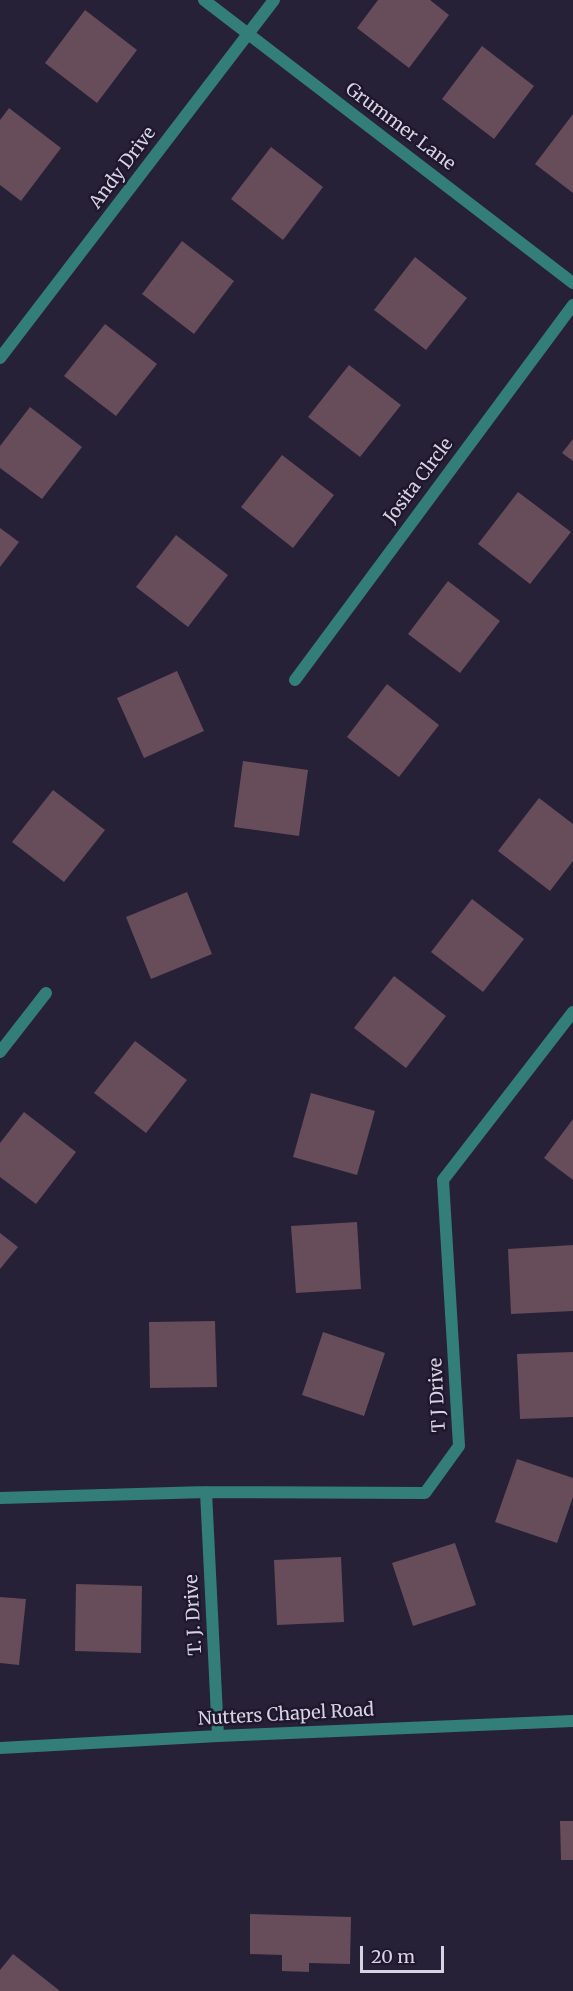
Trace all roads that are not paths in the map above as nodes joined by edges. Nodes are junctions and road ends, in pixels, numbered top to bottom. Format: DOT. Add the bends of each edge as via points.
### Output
graph roads {
  1 [pos="204,0"];
  2 [pos="274,0"];
  3 [pos="248,34"];
  4 [pos="573,282"];
  5 [pos="573,305"];
  6 [pos="0,358"];
  7 [pos="295,680"];
  8 [pos="46,993"];
  9 [pos="573,1012"];
  10 [pos="0,1052"];
  11 [pos="206,1492"];
  12 [pos="0,1498"];
  13 [pos="573,1721"];
  14 [pos="218,1736"];
  15 [pos="0,1748"];
  1 -- 3 [label="street, Grummer Lane"];
  2 -- 3 [label="street, Andy Drive"];
  3 -- 4 [label="street, Grummer Lane"];
  3 -- 6 [label="street, Andy Drive"];
  5 -- 7 [label="street, Josita Clrcle"];
  8 -- 10 [label="street"];
  9 -- 11 [label="street, T J Drive" via="443,1180 459,1446 425,1493"];
  11 -- 12 [label="street, T J Drive"];
  11 -- 14 [label="street, T. J. Drive"];
  13 -- 14 [label="street, Nutters Chapel Road"];
  14 -- 15 [label="street, Nutters Chapel Road"];
}
